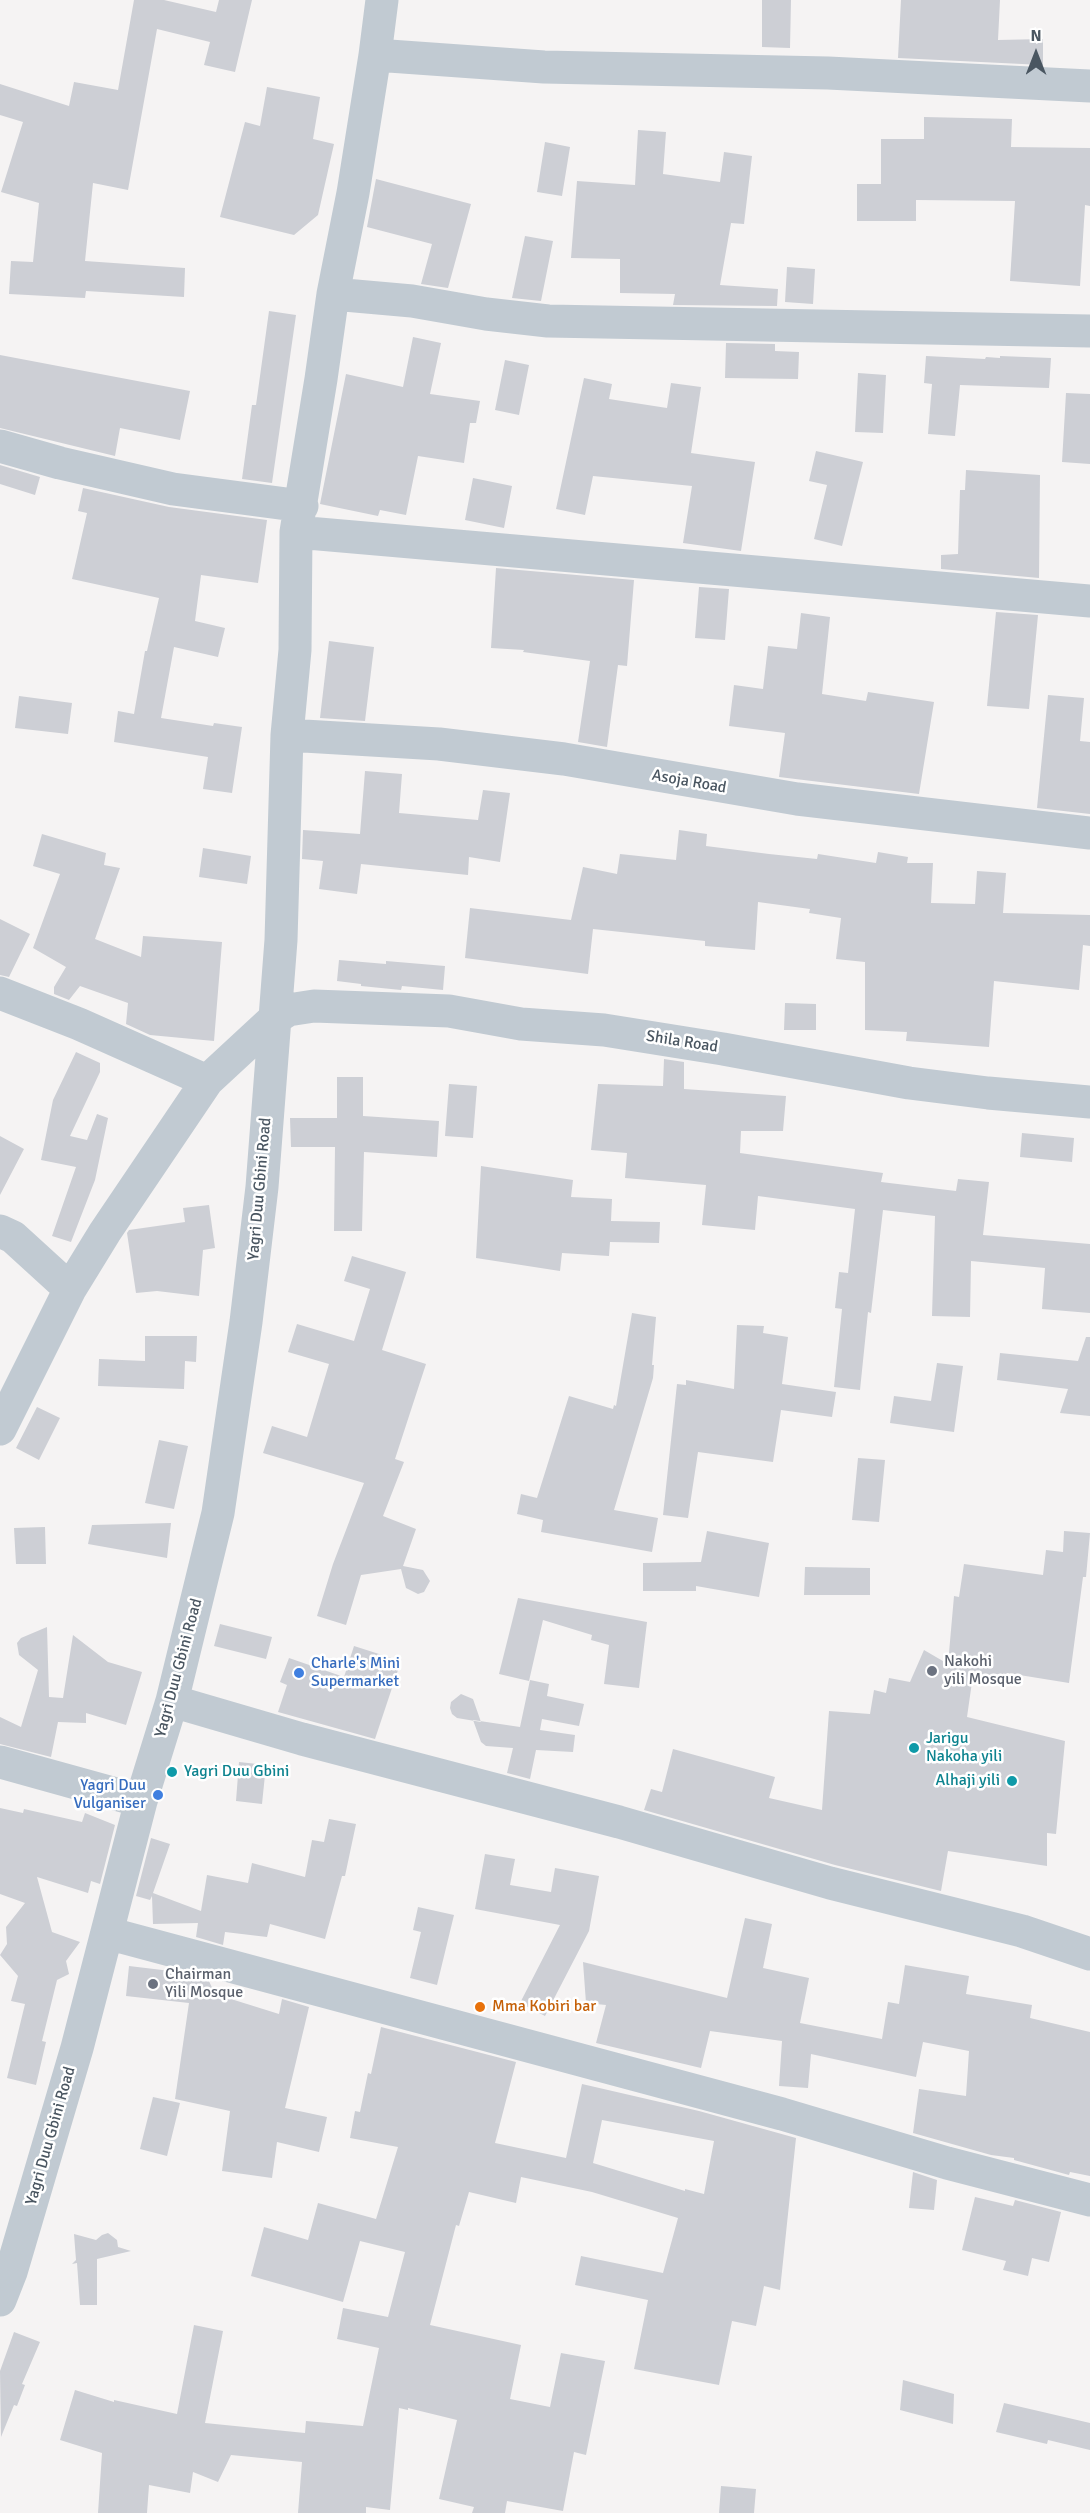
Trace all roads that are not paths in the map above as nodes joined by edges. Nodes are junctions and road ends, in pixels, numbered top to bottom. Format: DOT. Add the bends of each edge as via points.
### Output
graph roads {
  1 [pos="382,0"];
  2 [pos="375,55"];
  3 [pos="1090,86"];
  4 [pos="333,294"];
  5 [pos="1090,331"];
  6 [pos="0,447"];
  7 [pos="299,519"];
  8 [pos="1090,601"];
  9 [pos="287,735"];
  10 [pos="1090,833"];
  11 [pos="0,993"];
  12 [pos="274,1018"];
  13 [pos="207,1081"];
  14 [pos="1090,1102"];
  15 [pos="0,1231"];
  16 [pos="70,1289"];
  17 [pos="0,1429"];
  18 [pos="172,1701"];
  19 [pos="0,1762"];
  20 [pos="141,1801"];
  21 [pos="107,1933"];
  22 [pos="1090,1954"];
  23 [pos="1090,2200"];
  24 [pos="0,2300"];
  1 -- 2 [label="street, Yagri Duu Gbini Road"];
  2 -- 3 [label="street" via="544,66 828,73"];
  2 -- 4 [label="street, Yagri Duu Gbini Road"];
  4 -- 5 [label="street" via="548,321"];
  4 -- 7 [label="street, Yagri Duu Gbini Road"];
  6 -- 7 [label="street"];
  7 -- 8 [label="street"];
  7 -- 9 [label="street, Yagri Duu Gbini Road" via="295,650"];
  9 -- 10 [label="street, Asoja Road" via="451,745 564,759 797,799"];
  9 -- 12 [label="street, Yagri Duu Gbini Road" via="281,940"];
  11 -- 13 [label="street"];
  12 -- 13 [label="street"];
  12 -- 14 [label="street, Shila Road" via="288,1010 314,1006 449,1011 521,1024 604,1030 909,1083"];
  12 -- 18 [label="street, Yagri Duu Gbini Road" via="262,1187 218,1513"];
  13 -- 16 [label="street"];
  15 -- 16 [label="street" via="13,1237"];
  16 -- 17 [label="street"];
  18 -- 20 [label="street, Yagri Duu Gbini Road"];
  18 -- 22 [label="street" via="830,1883 1022,1931"];
  19 -- 20 [label="street"];
  20 -- 21 [label="street, Yagri Duu Gbini Road"];
  21 -- 23 [label="street"];
  21 -- 24 [label="street, Yagri Duu Gbini Road" via="77,2048"];
}
